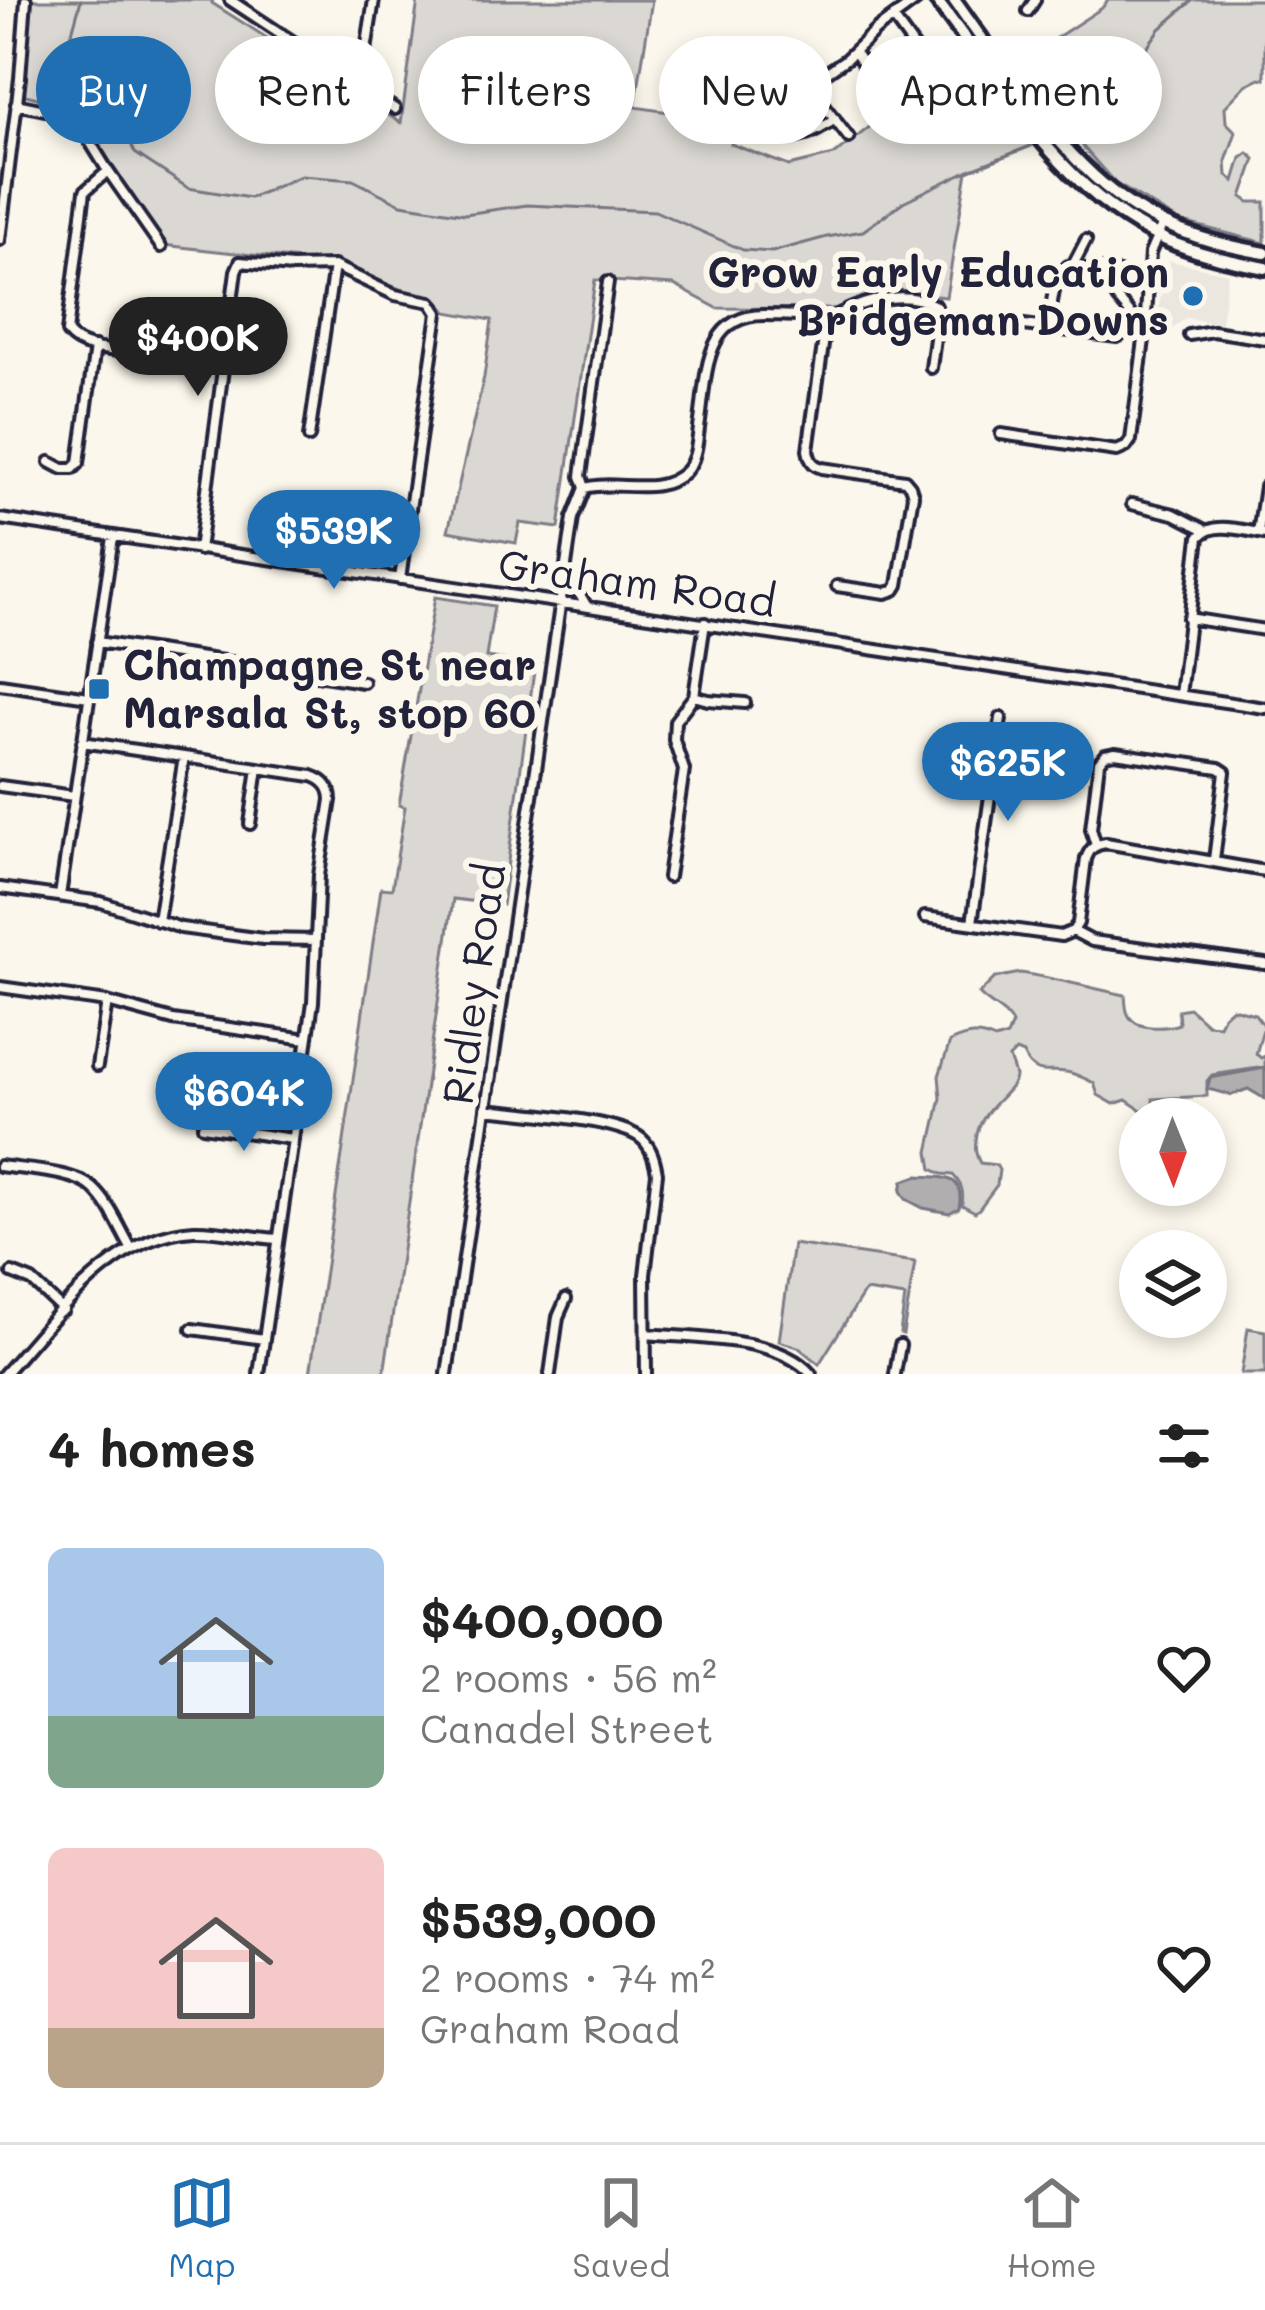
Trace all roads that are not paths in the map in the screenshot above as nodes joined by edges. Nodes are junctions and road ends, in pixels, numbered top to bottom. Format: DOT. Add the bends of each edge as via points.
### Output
graph roads {
  1 [pos="26,0"];
  2 [pos="230,0"];
  3 [pos="374,0"];
  4 [pos="917,0"];
  5 [pos="936,0"];
  6 [pos="954,0"];
  7 [pos="892,18"];
  8 [pos="285,36"];
  9 [pos="368,36"];
  10 [pos="905,36"];
  11 [pos="854,51"];
  12 [pos="856,54"];
  13 [pos="832,67"];
  14 [pos="16,104"];
  15 [pos="832,115"];
  16 [pos="835,119"];
  17 [pos="832,121"];
  18 [pos="849,138"];
  19 [pos="108,171"];
  20 [pos="4,177"];
  21 [pos="1163,223"];
  22 [pos="1157,236"];
  23 [pos="0,240"];
  24 [pos="1086,240"];
  25 [pos="161,247"];
  26 [pos="1265,254"];
  27 [pos="334,266"];
  28 [pos="1072,267"];
  29 [pos="1130,268"];
  30 [pos="1265,268"];
  31 [pos="1119,273"];
  32 [pos="608,282"];
  33 [pos="591,298"];
  34 [pos="605,300"];
  35 [pos="1148,309"];
  36 [pos="1129,312"];
  37 [pos="822,323"];
  38 [pos="1024,325"];
  39 [pos="1049,328"];
  40 [pos="1190,335"];
  41 [pos="1265,339"];
  42 [pos="95,347"];
  43 [pos="146,353"];
  44 [pos="931,368"];
  45 [pos="1001,434"];
  46 [pos="309,437"];
  47 [pos="50,462"];
  48 [pos="1265,487"];
  49 [pos="585,488"];
  50 [pos="1132,504"];
  51 [pos="0,519"];
  52 [pos="1205,530"];
  53 [pos="1262,534"];
  54 [pos="113,537"];
  55 [pos="199,550"];
  56 [pos="565,569"];
  57 [pos="400,579"];
  58 [pos="837,586"];
  59 [pos="561,602"];
  60 [pos="587,606"];
  61 [pos="1188,618"];
  62 [pos="705,623"];
  63 [pos="1265,630"];
  64 [pos="97,642"];
  65 [pos="363,682"];
  66 [pos="0,684"];
  67 [pos="1180,695"];
  68 [pos="694,696"];
  69 [pos="89,697"];
  70 [pos="745,703"];
  71 [pos="1265,708"];
  72 [pos="1000,718"];
  73 [pos="82,742"];
  74 [pos="184,757"];
  75 [pos="258,768"];
  76 [pos="336,778"];
  77 [pos="326,784"];
  78 [pos="0,786"];
  79 [pos="74,796"];
  80 [pos="250,824"];
  81 [pos="1096,845"];
  82 [pos="1214,860"];
  83 [pos="1265,871"];
  84 [pos="668,877"];
  85 [pos="0,887"];
  86 [pos="60,896"];
  87 [pos="925,916"];
  88 [pos="158,922"];
  89 [pos="972,923"];
  90 [pos="1073,931"];
  91 [pos="316,940"];
  92 [pos="1265,964"];
  93 [pos="0,987"];
  94 [pos="107,1002"];
  95 [pos="307,1039"];
  96 [pos="98,1066"];
  97 [pos="486,1109"];
  98 [pos="203,1126"];
  99 [pos="292,1139"];
  100 [pos="0,1166"];
  101 [pos="278,1239"];
  102 [pos="130,1248"];
  103 [pos="12,1273"];
  104 [pos="566,1300"];
  105 [pos="63,1310"];
  106 [pos="192,1329"];
  107 [pos="646,1334"];
  108 [pos="264,1339"];
  109 [pos="900,1345"];
  110 [pos="4,1374"];
  111 [pos="260,1374"];
  112 [pos="447,1374"];
  113 [pos="550,1374"];
  114 [pos="646,1374"];
  115 [pos="812,1374"];
  116 [pos="895,1374"];
  1 -- 14 [label="street"];
  2 -- 8 [label="street"];
  3 -- 9 [label="street"];
  4 -- 7 [label="street"];
  5 -- 22 [label="main road" via="1064,167"];
  6 -- 21 [label="main road" via="1075,159"];
  7 -- 10 [label="street"];
  7 -- 11 [label="street"];
  11 -- 12 [label="street"];
  11 -- 13 [label="street"];
  14 -- 19 [label="street" via="79,124"];
  14 -- 20 [label="street"];
  15 -- 16 [label="street"];
  16 -- 17 [label="street"];
  16 -- 18 [label="street"];
  19 -- 25 [label="street"];
  19 -- 42 [label="street" via="86,190 67,326 74,342"];
  20 -- 23 [label="street"];
  21 -- 22 [label="street"];
  21 -- 26 [label="main road"];
  22 -- 30 [label="main road"];
  22 -- 35 [label="street"];
  24 -- 28 [label="street"];
  27 -- 46 [label="street"];
  27 -- 55 [label="street" via="240,262"];
  27 -- 57 [label="street" via="431,302 439,314"];
  28 -- 31 [label="street"];
  28 -- 39 [label="street" via="1057,278"];
  29 -- 31 [label="street"];
  31 -- 36 [label="street" via="1118,298"];
  32 -- 34 [label="street, Ridley Road"];
  33 -- 34 [label="street"];
  34 -- 49 [label="street, Ridley Road" via="580,476"];
  35 -- 36 [label="street"];
  35 -- 45 [label="street" via="1126,447"];
  36 -- 39 [label="street" via="1128,329 1117,337"];
  37 -- 44 [label="street" via="884,298 929,302 938,316"];
  37 -- 49 [label="street" via="750,315 731,322 712,347 686,471 669,483"];
  37 -- 58 [label="street" via="810,460 904,480 913,495 895,590"];
  38 -- 39 [label="street"];
  40 -- 41 [label="street"];
  42 -- 43 [label="street"];
  42 -- 47 [label="street" via="79,463 73,470"];
  48 -- 53 [label="street"];
  49 -- 56 [label="street, Ridley Road"];
  50 -- 52 [label="street"];
  51 -- 54 [label="street, Graham Road"];
  52 -- 53 [label="street"];
  52 -- 61 [label="street"];
  54 -- 55 [label="street, Graham Road"];
  54 -- 64 [label="street"];
  55 -- 57 [label="street, Graham Road"];
  56 -- 59 [label="street, Ridley Road"];
  56 -- 60 [label="street"];
  57 -- 59 [label="street, Graham Road"];
  59 -- 60 [label="street, Graham Road"];
  59 -- 97 [label="street, Ridley Road"];
  60 -- 62 [label="street, Graham Road"];
  61 -- 63 [label="street"];
  61 -- 67 [label="street"];
  62 -- 67 [label="street, Graham Road"];
  62 -- 68 [label="street"];
  64 -- 65 [label="street"];
  64 -- 69 [label="street"];
  66 -- 69 [label="street"];
  67 -- 71 [label="street, Graham Road"];
  68 -- 70 [label="street"];
  68 -- 84 [label="street" via="675,721 684,770"];
  69 -- 73 [label="street"];
  72 -- 89 [label="street"];
  73 -- 74 [label="street"];
  73 -- 79 [label="street"];
  74 -- 75 [label="street"];
  74 -- 88 [label="street"];
  75 -- 77 [label="street"];
  75 -- 80 [label="street"];
  76 -- 77 [label="street"];
  77 -- 91 [label="street" via="331,800"];
  78 -- 79 [label="street"];
  79 -- 86 [label="street"];
  81 -- 82 [label="street"];
  81 -- 82 [label="street" via="1099,762 1115,753 1225,772"];
  81 -- 90 [label="street" via="1086,859"];
  82 -- 83 [label="street"];
  85 -- 86 [label="street"];
  86 -- 88 [label="street"];
  87 -- 89 [label="street"];
  88 -- 91 [label="street"];
  89 -- 90 [label="street" via="1060,936"];
  90 -- 92 [label="street" via="1092,941"];
  91 -- 95 [label="street"];
  93 -- 94 [label="street"];
  94 -- 95 [label="street"];
  94 -- 96 [label="street"];
  95 -- 99 [label="street"];
  97 -- 107 [label="street" via="622,1128 647,1144 657,1173"];
  97 -- 112 [label="street, Ridley Road"];
  98 -- 99 [label="street"];
  99 -- 101 [label="street"];
  100 -- 102 [label="street" via="89,1180"];
  101 -- 102 [label="street" via="196,1230"];
  101 -- 108 [label="street"];
  102 -- 105 [label="street"];
  103 -- 105 [label="street"];
  104 -- 113 [label="street"];
  105 -- 110 [label="street"];
  106 -- 108 [label="street"];
  107 -- 114 [label="street"];
  107 -- 115 [label="street" via="768,1347"];
  108 -- 111 [label="street"];
  109 -- 116 [label="street"];
}
